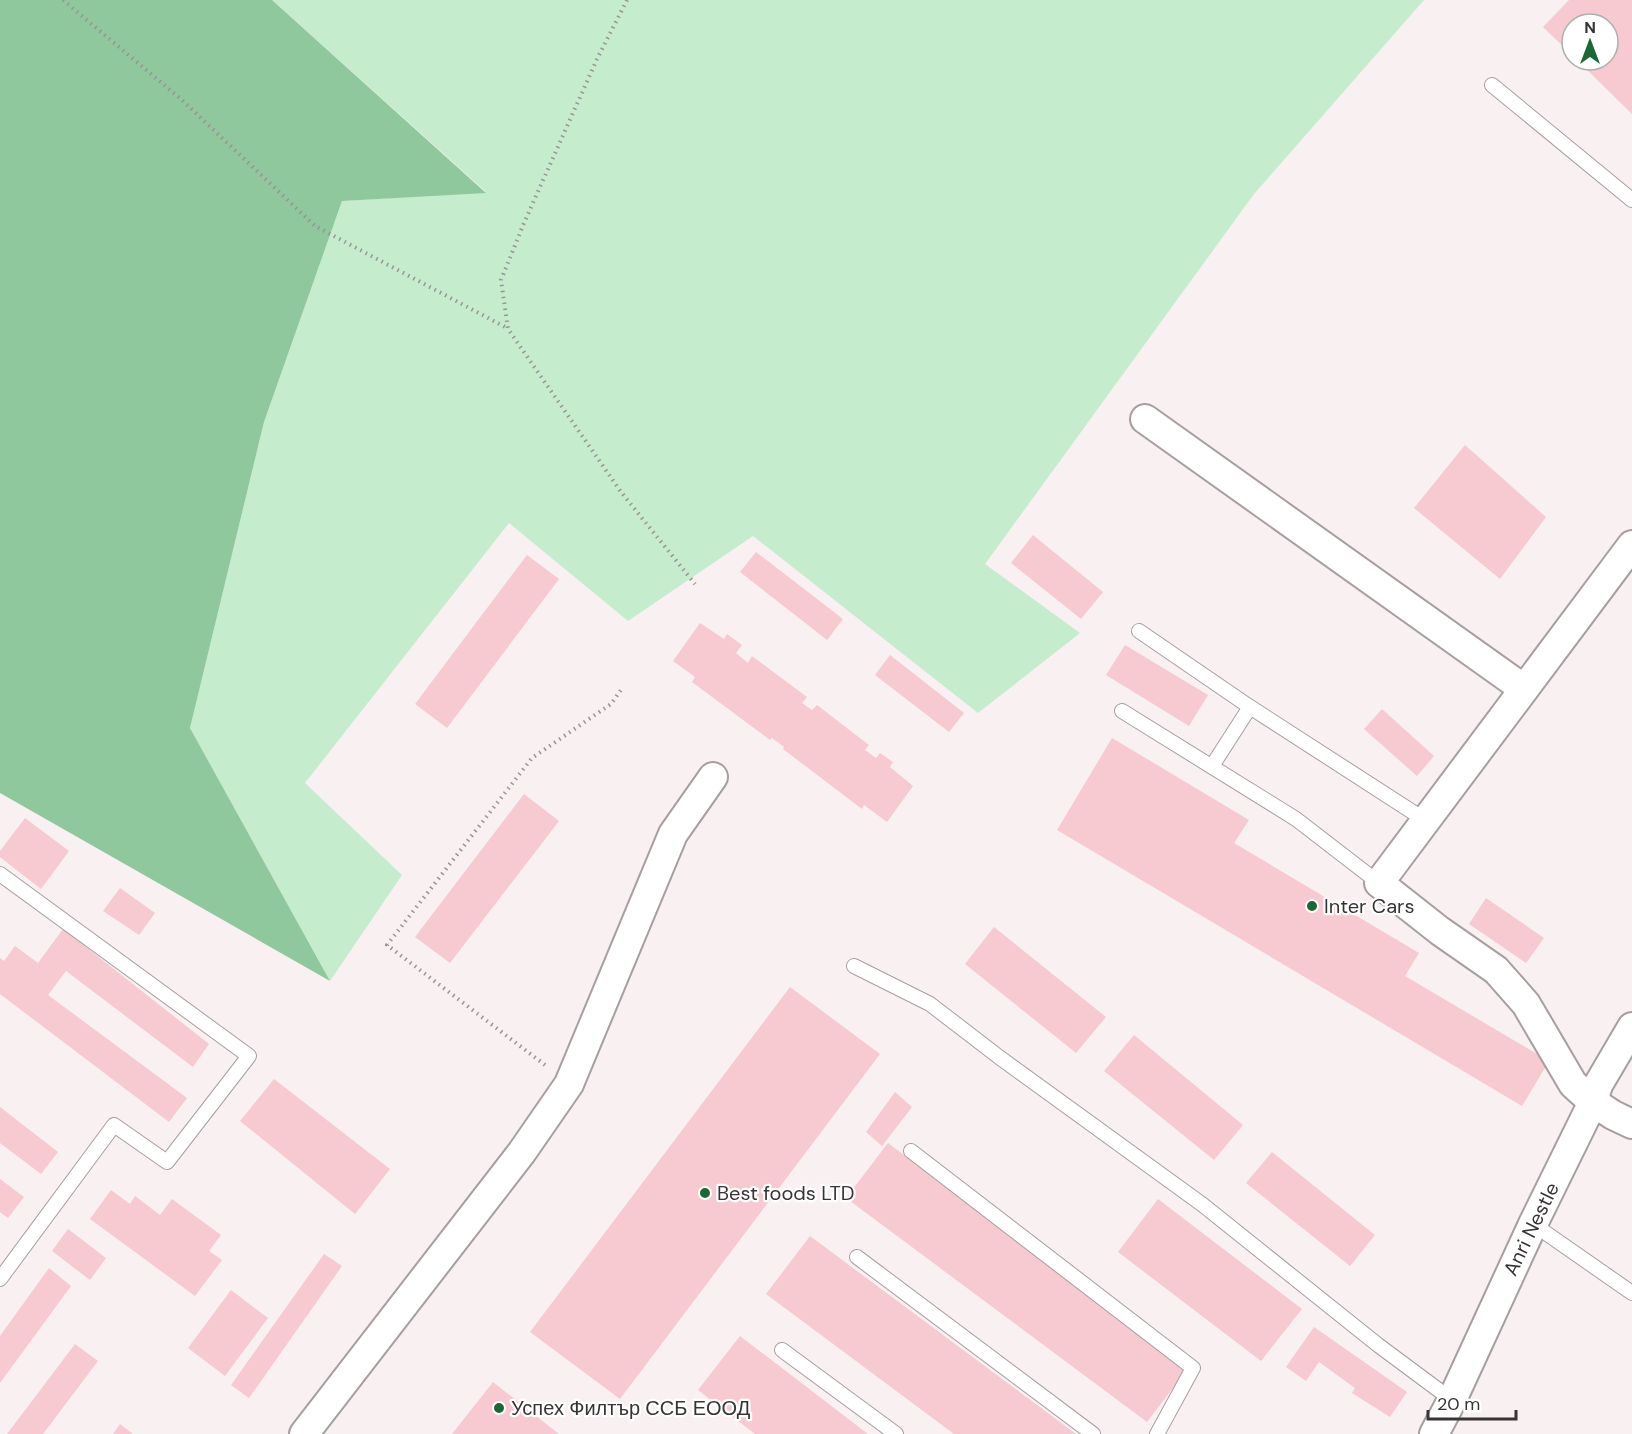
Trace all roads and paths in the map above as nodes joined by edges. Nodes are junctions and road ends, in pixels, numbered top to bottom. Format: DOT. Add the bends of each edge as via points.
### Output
graph roads {
  1 [pos="63,0"];
  2 [pos="627,0"];
  3 [pos="1492,85"];
  4 [pos="1632,200"];
  5 [pos="508,329"];
  6 [pos="1145,419"];
  7 [pos="1632,544"];
  8 [pos="695,584"];
  9 [pos="1139,632"];
  10 [pos="623,687"];
  11 [pos="1524,689"];
  12 [pos="1250,707"];
  13 [pos="1122,711"];
  14 [pos="1212,766"];
  15 [pos="713,777"];
  16 [pos="1425,820"];
  17 [pos="0,874"];
  18 [pos="1379,883"];
  19 [pos="854,966"];
  20 [pos="1632,1027"];
  21 [pos="569,1084"];
  22 [pos="1593,1102"];
  23 [pos="1632,1124"];
  24 [pos="911,1151"];
  25 [pos="1533,1224"];
  26 [pos="856,1257"];
  27 [pos="0,1279"];
  28 [pos="1632,1293"];
  29 [pos="782,1350"];
  30 [pos="1452,1400"];
  31 [pos="304,1434"];
  32 [pos="896,1434"];
  33 [pos="1093,1434"];
  34 [pos="1157,1434"];
  35 [pos="1434,1434"];
  1 -- 5 [label="path" via="182,100 315,226"];
  2 -- 5 [label="path" via="597,59 501,280"];
  3 -- 4 [label="lane"];
  5 -- 8 [label="path" via="621,492"];
  6 -- 11 [label="street"];
  7 -- 11 [label="street"];
  9 -- 12 [label="lane"];
  10 -- 21 [label="path" via="611,704 532,758 387,945"];
  11 -- 16 [label="street"];
  12 -- 14 [label="lane"];
  12 -- 16 [label="lane"];
  13 -- 14 [label="lane"];
  14 -- 18 [label="lane" via="1296,819"];
  15 -- 21 [label="street" via="673,834"];
  16 -- 18 [label="street"];
  17 -- 27 [label="lane" via="249,1056 167,1162 114,1125"];
  18 -- 22 [label="street" via="1496,970 1526,1004 1573,1084"];
  19 -- 30 [label="lane" via="930,1004 1203,1205"];
  20 -- 22 [label="street, Anri Nestle" via="1598,1085"];
  21 -- 31 [label="street" via="522,1152"];
  22 -- 23 [label="street"];
  22 -- 25 [label="street, Anri Nestle"];
  24 -- 34 [label="lane" via="1193,1368"];
  25 -- 28 [label="lane"];
  25 -- 30 [label="street, Anri Nestle"];
  26 -- 33 [label="lane"];
  29 -- 32 [label="lane"];
  30 -- 35 [label="street, Anri Nestle"];
}
